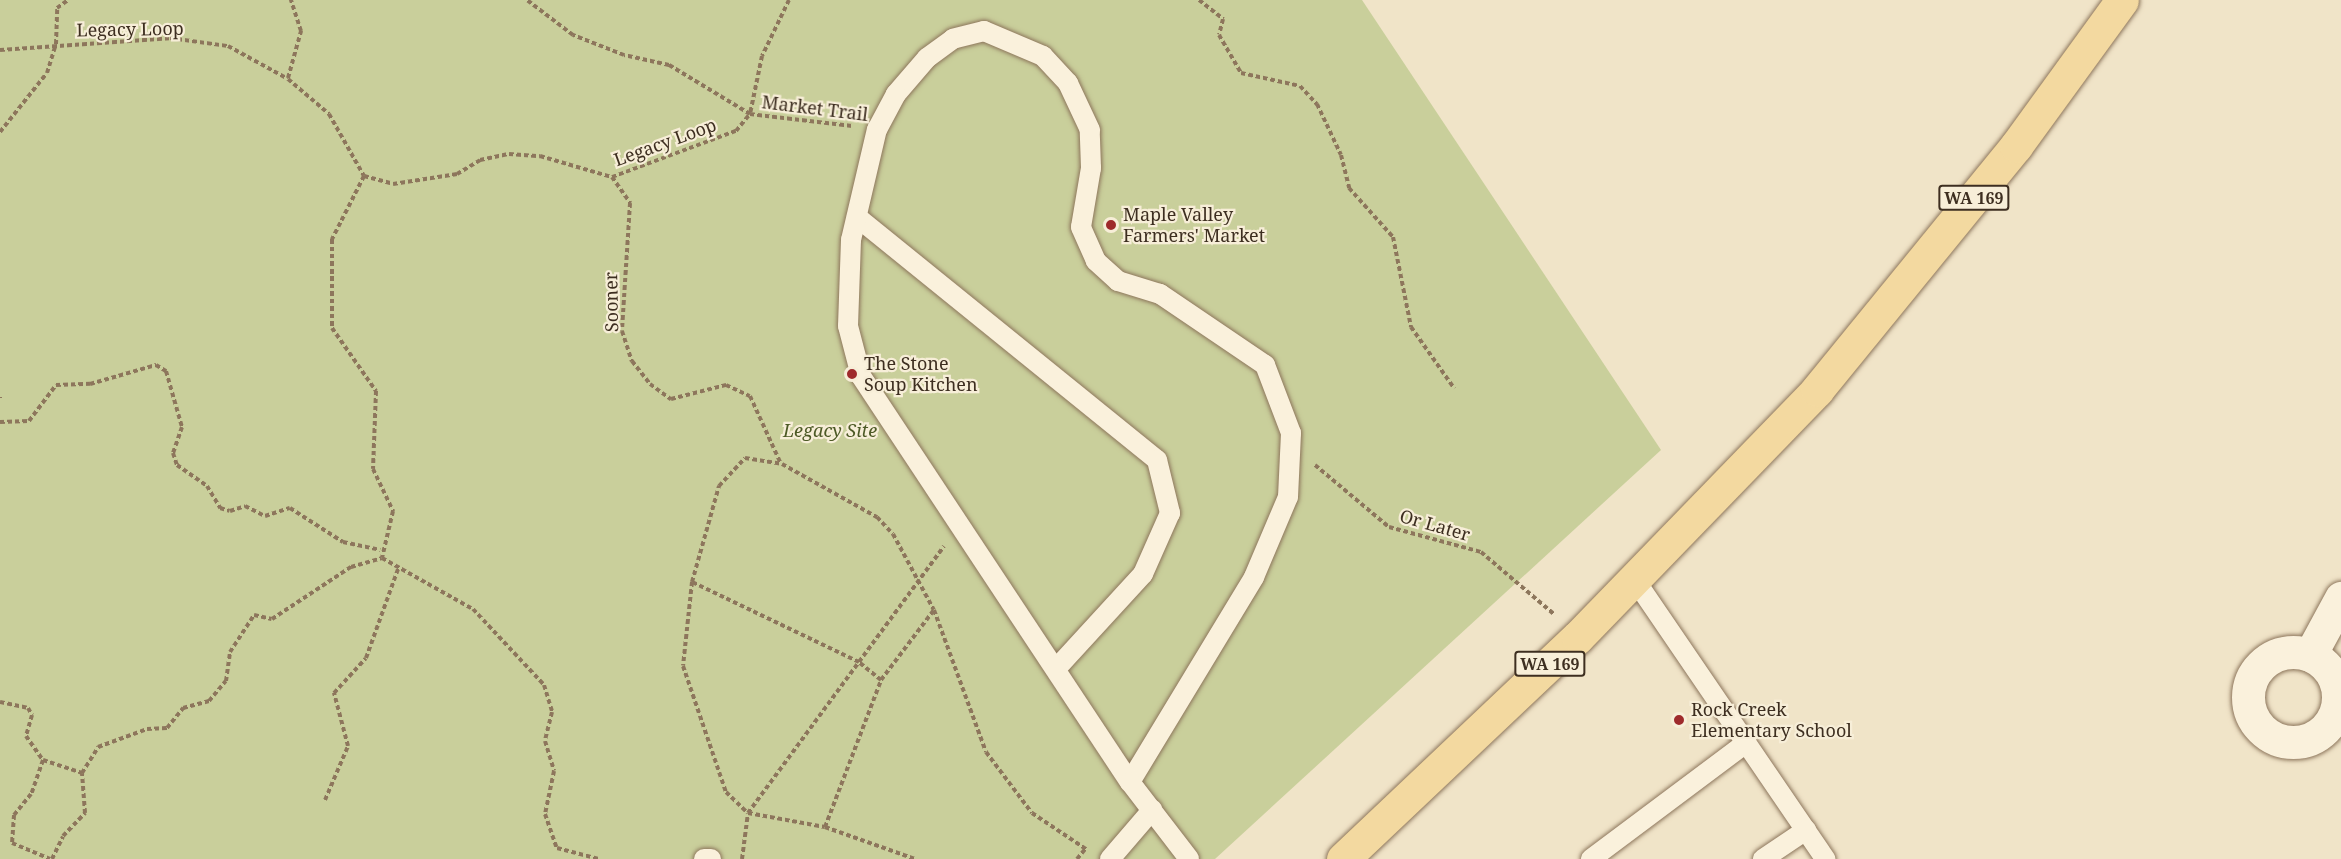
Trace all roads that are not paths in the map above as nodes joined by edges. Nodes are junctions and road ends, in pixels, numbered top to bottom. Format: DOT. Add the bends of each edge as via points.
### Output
graph roads {
  1 [pos="2122,0"];
  2 [pos="857,217"];
  3 [pos="1635,580"];
  4 [pos="2341,598"];
  5 [pos="2310,655"];
  6 [pos="1056,669"];
  7 [pos="1746,743"];
  8 [pos="1130,782"];
  9 [pos="1152,810"];
  10 [pos="1806,830"];
  11 [pos="1103,856"];
  12 [pos="704,859"];
  13 [pos="711,859"];
  14 [pos="1189,859"];
  15 [pos="1343,859"];
  16 [pos="1592,859"];
  17 [pos="1764,859"];
  18 [pos="1825,859"];
  1 -- 3 [label="main road, WA 169" via="2016,147 1817,390"];
  2 -- 6 [label="lane" via="848,326 861,376"];
  2 -- 6 [label="lane" via="1157,460 1170,513 1143,574"];
  2 -- 8 [label="lane" via="877,129 896,94 927,58 953,39 984,32 1043,56 1068,83 1090,130 1091,168 1081,227 1096,261 1118,280 1160,294 1265,365 1292,433 1288,497 1254,578"];
  3 -- 7 [label="lane"];
  3 -- 15 [label="main road, WA 169"];
  4 -- 5 [label="street"];
  6 -- 8 [label="lane"];
  7 -- 10 [label="lane"];
  7 -- 16 [label="lane"];
  8 -- 9 [label="lane"];
  9 -- 11 [label="lane"];
  9 -- 14 [label="lane"];
  10 -- 17 [label="lane"];
  10 -- 18 [label="lane"];
  12 -- 13 [label="lane"];
}
